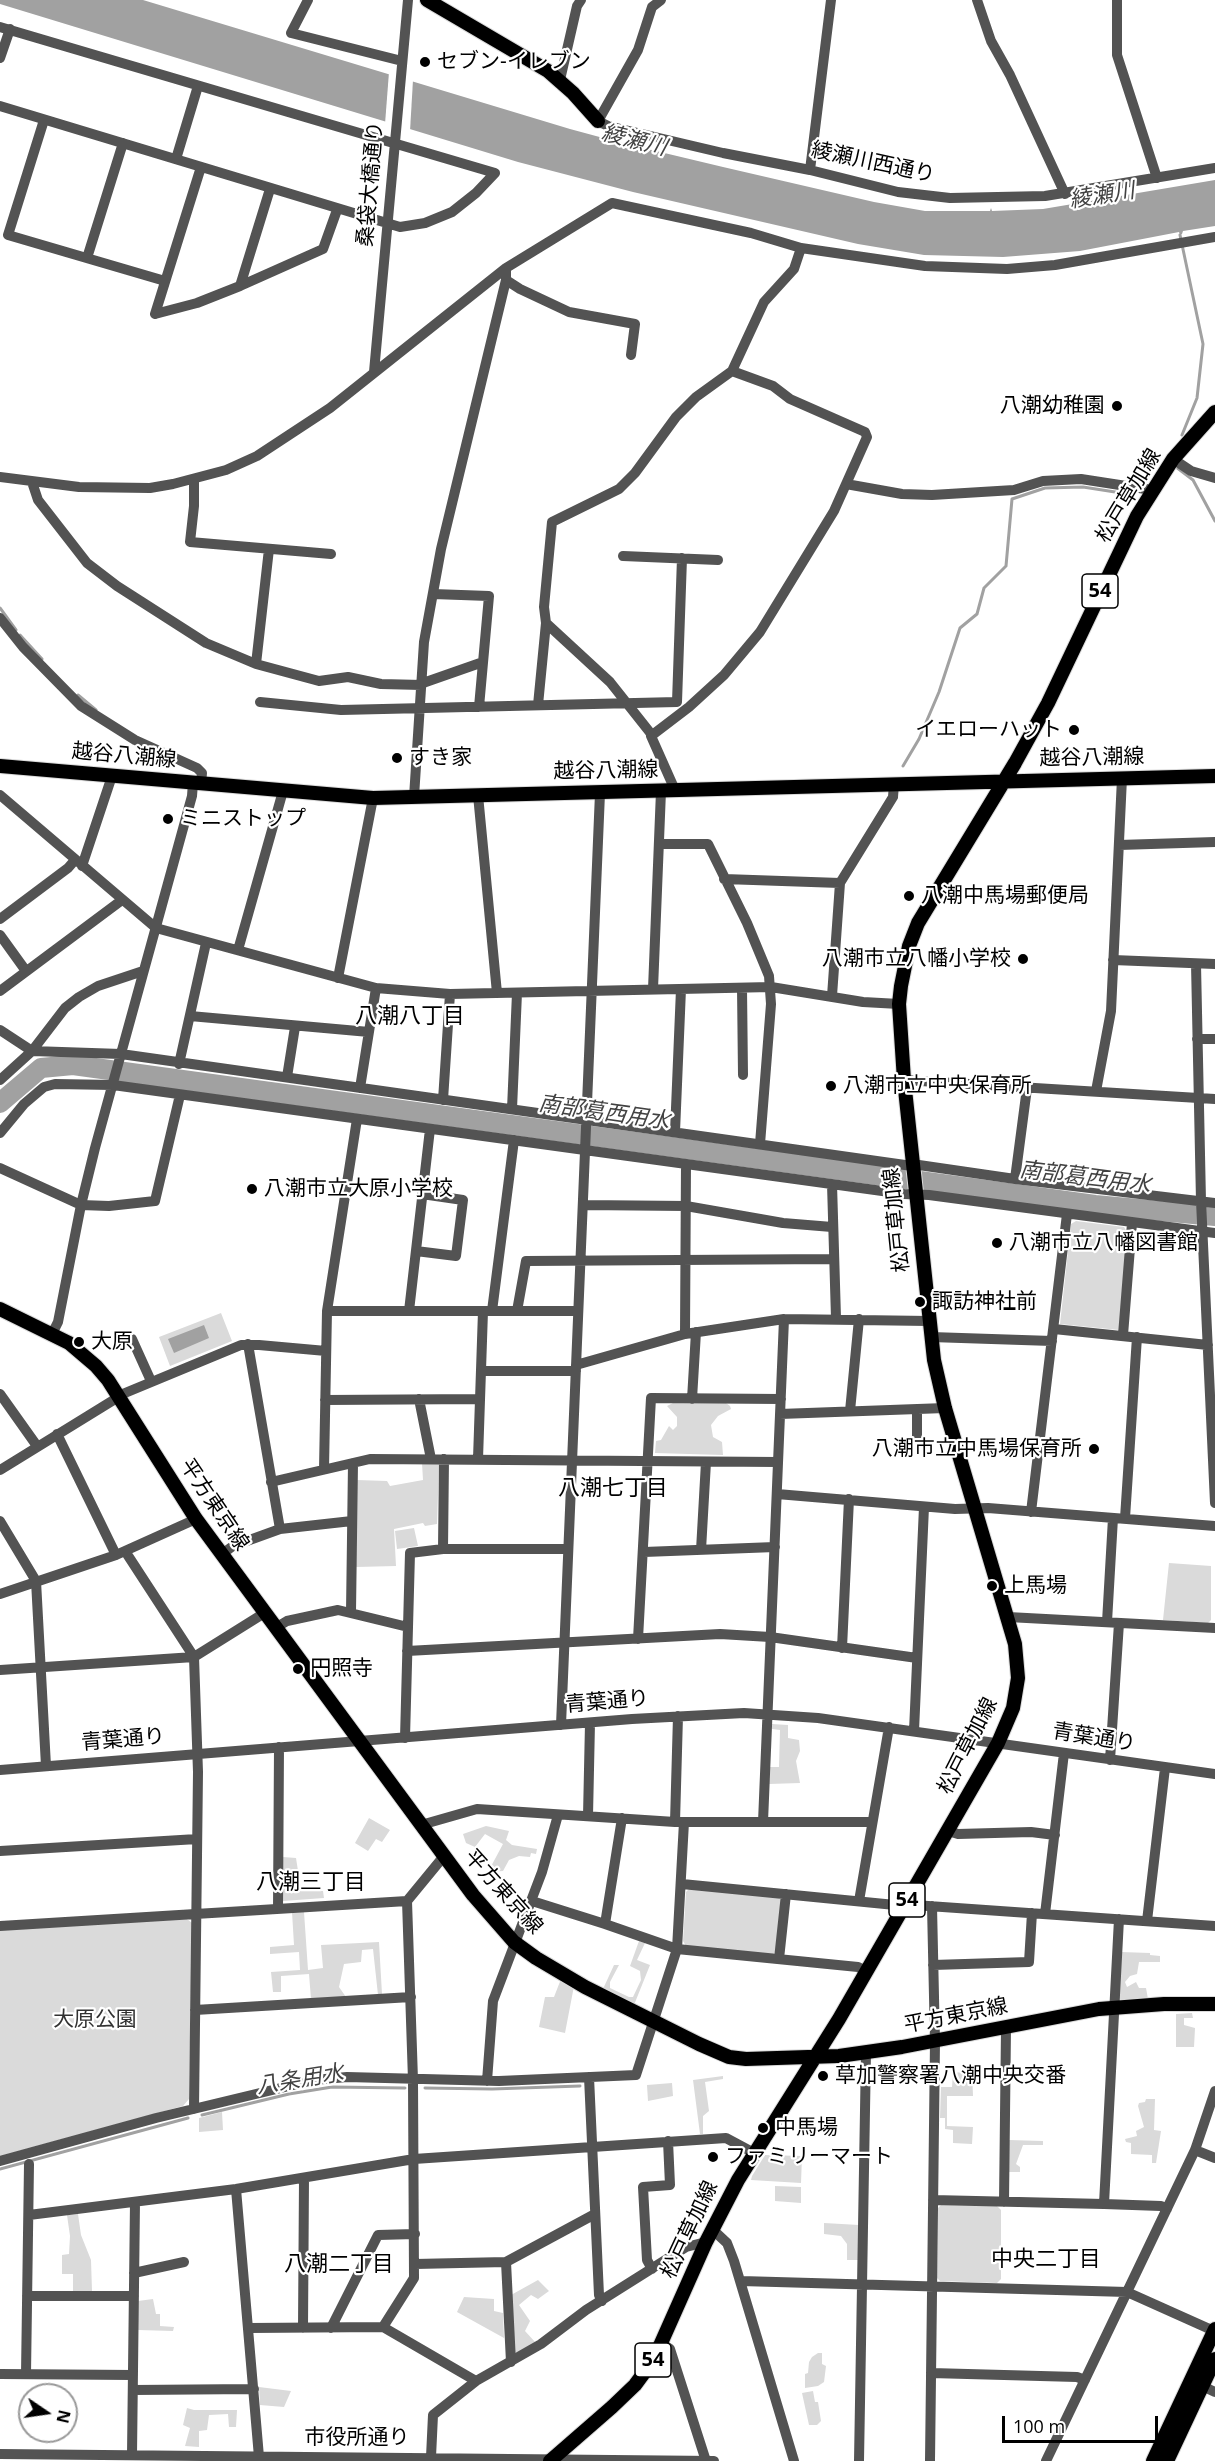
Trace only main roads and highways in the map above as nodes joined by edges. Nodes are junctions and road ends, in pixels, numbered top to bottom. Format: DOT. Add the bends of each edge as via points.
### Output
graph roads {
  1 [pos="427,0"];
  2 [pos="598,121"];
  3 [pos="1215,412"];
  4 [pos="0,766"];
  5 [pos="1215,776"];
  6 [pos="1003,781"];
  7 [pos="0,1310"];
  8 [pos="1215,2004"];
  9 [pos="816,2057"];
  10 [pos="1215,2330"];
  11 [pos="1215,2359"];
  12 [pos="1209,2389"];
  13 [pos="551,2460"];
  14 [pos="1153,2461"];
  15 [pos="1167,2461"];
  1 -- 2 [label="main road" via="534,61 560,80"];
  3 -- 6 [label="main road, 松戸草加線 / 54" via="1173,459 1152,490 1126,536 1048,703"];
  4 -- 6 [label="main road, 越谷八潮線" via="373,798"];
  5 -- 6 [label="main road, 越谷八潮線"];
  6 -- 9 [label="main road, 松戸草加線 / 54" via="918,923 909,946 899,1004 928,1321 945,1408 1016,1644 1018,1678 1013,1708 998,1743"];
  7 -- 9 [label="main road, 平方東京線" via="83,1353 108,1380 196,1519 473,1895 514,1942 654,2023 729,2056"];
  8 -- 9 [label="main road, 平方東京線" via="1081,2012 935,2042"];
  9 -- 13 [label="main road, 松戸草加線 / 54" via="754,2153 712,2229 650,2366 635,2385"];
  10 -- 14 [label="main road"];
  11 -- 12 [label="main road"];
  12 -- 15 [label="main road"];
}
